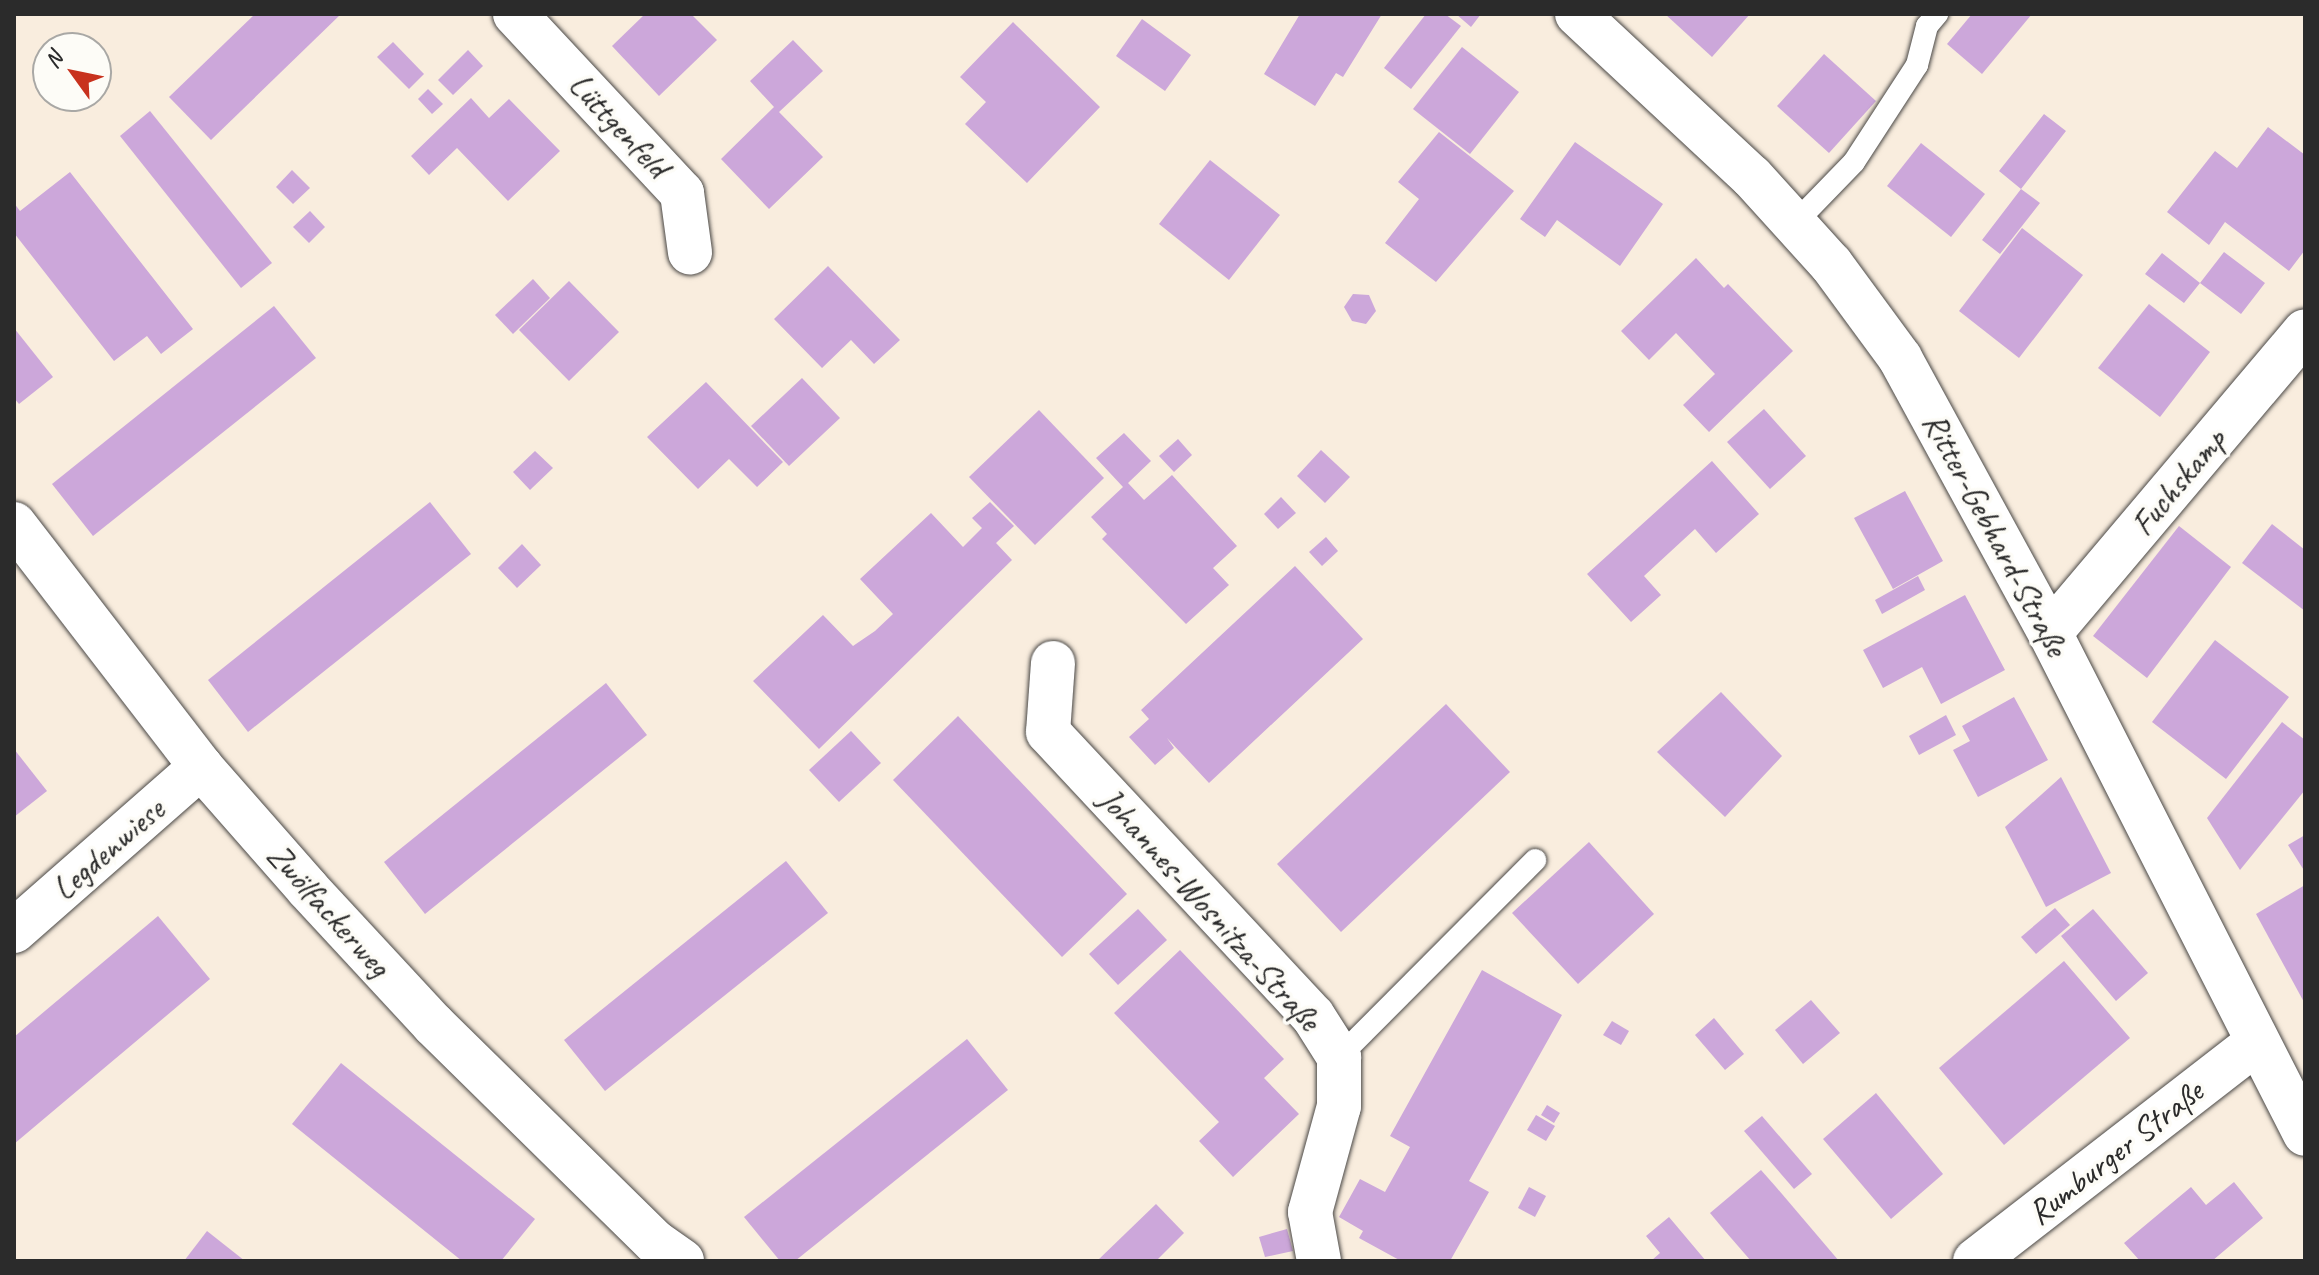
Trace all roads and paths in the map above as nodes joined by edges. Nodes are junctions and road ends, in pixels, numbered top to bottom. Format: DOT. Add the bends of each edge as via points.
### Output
graph roads {
  1 [pos="515,14"];
  2 [pos="1577,14"];
  3 [pos="1937,14"];
  4 [pos="1794,224"];
  5 [pos="690,252"];
  6 [pos="2305,331"];
  7 [pos="14,524"];
  8 [pos="2050,633"];
  9 [pos="1053,663"];
  10 [pos="201,767"];
  11 [pos="1535,860"];
  12 [pos="14,931"];
  13 [pos="2256,1043"];
  14 [pos="1339,1057"];
  15 [pos="2305,1134"];
  16 [pos="658,1255"];
  17 [pos="1319,1261"];
  18 [pos="1975,1261"];
  1 -- 5 [label="street, Lüttgenfeld" via="682,193"];
  2 -- 4 [label="street, Ritter-Gebhard-Straße" via="1752,177"];
  3 -- 4 [label="lane" via="1927,26 1917,65 1854,162"];
  4 -- 8 [label="street, Ritter-Gebhard-Straße" via="1831,264 1900,358"];
  6 -- 8 [label="street, Fuchskamp"];
  7 -- 10 [label="street, Zwölfackerweg"];
  8 -- 13 [label="street, Ritter-Gebhard-Straße"];
  9 -- 14 [label="street, Johannes-Wosnitza-Straße" via="1048,732 1313,1016"];
  10 -- 12 [label="street, Legdenwiese"];
  10 -- 16 [label="street, Zwölfackerweg" via="433,1024"];
  11 -- 14 [label="lane"];
  13 -- 15 [label="street, Ritter-Gebhard-Straße"];
  13 -- 18 [label="street, Rumburger Straße"];
  14 -- 17 [label="street, Johannes-Wosnitza-Straße" via="1339,1106 1310,1212"];
}
